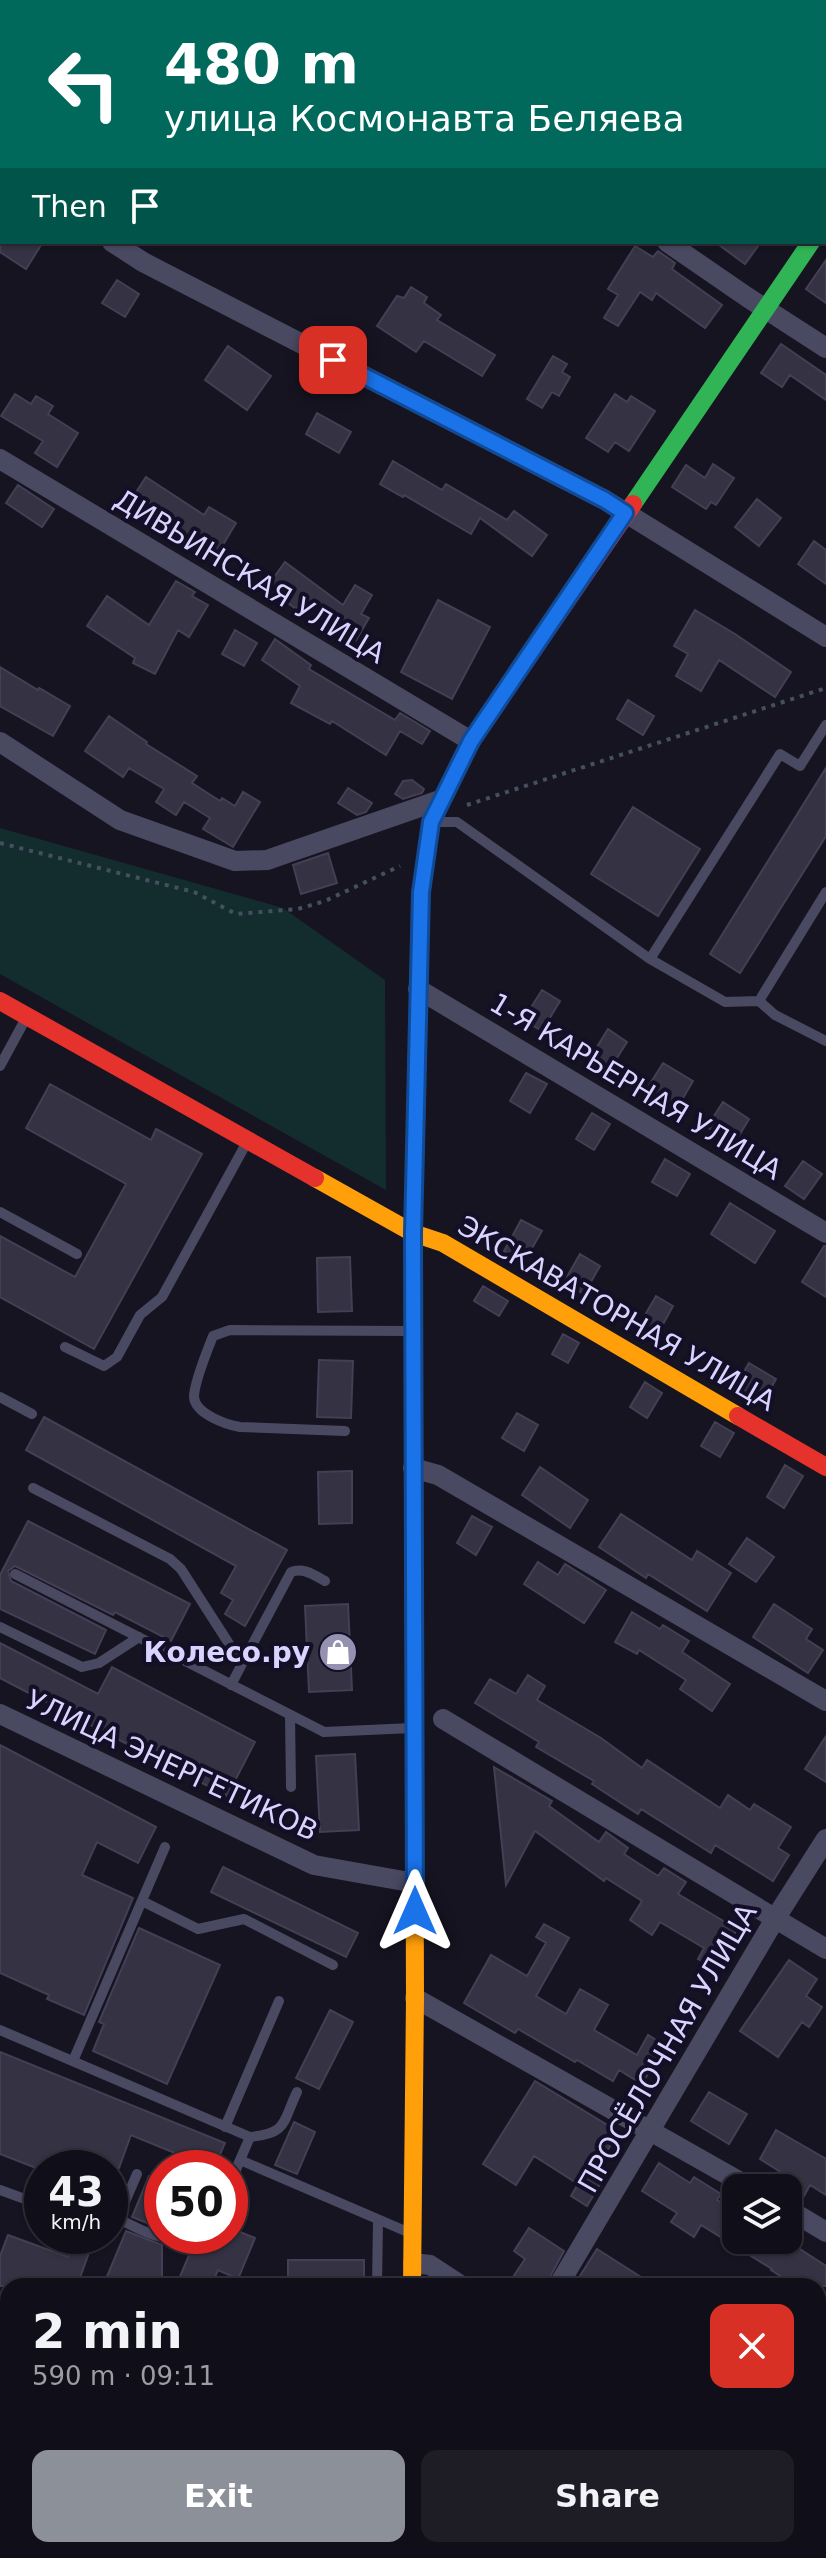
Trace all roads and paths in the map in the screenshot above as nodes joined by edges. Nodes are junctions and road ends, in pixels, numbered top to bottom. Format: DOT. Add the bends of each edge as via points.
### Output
graph roads {
  1 [pos="115,244"];
  2 [pos="670,244"];
  3 [pos="810,244"];
  4 [pos="765,308"];
  5 [pos="826,348"];
  6 [pos="0,459"];
  7 [pos="625,513"];
  8 [pos="826,637"];
  9 [pos="826,688"];
  10 [pos="826,725"];
  11 [pos="471,741"];
  12 [pos="0,742"];
  13 [pos="440,800"];
  14 [pos="460,807"];
  15 [pos="431,822"];
  16 [pos="0,843"];
  17 [pos="406,863"];
  18 [pos="826,892"];
  19 [pos="650,959"];
  20 [pos="418,989"];
  21 [pos="0,1001"];
  22 [pos="759,1001"];
  23 [pos="27,1016"];
  24 [pos="826,1041"];
  25 [pos="0,1066"];
  26 [pos="248,1140"];
  27 [pos="0,1212"];
  28 [pos="413,1233"];
  29 [pos="826,1233"];
  30 [pos="77,1254"];
  31 [pos="413,1331"];
  32 [pos="65,1347"];
  33 [pos="0,1397"];
  34 [pos="32,1414"];
  35 [pos="345,1431"];
  36 [pos="826,1467"];
  37 [pos="413,1468"];
  38 [pos="33,1488"];
  39 [pos="15,1574"];
  40 [pos="325,1581"];
  41 [pos="0,1627"];
  42 [pos="139,1637"];
  43 [pos="242,1664"];
  44 [pos="231,1685"];
  45 [pos="826,1701"];
  46 [pos="0,1714"];
  47 [pos="290,1715"];
  48 [pos="443,1719"];
  49 [pos="414,1728"];
  50 [pos="291,1787"];
  51 [pos="826,1839"];
  52 [pos="165,1847"];
  53 [pos="415,1883"];
  54 [pos="142,1901"];
  55 [pos="775,1919"];
  56 [pos="826,1949"];
  57 [pos="333,1965"];
  58 [pos="415,1998"];
  59 [pos="279,2001"];
  60 [pos="0,2030"];
  61 [pos="73,2061"];
  62 [pos="297,2092"];
  63 [pos="225,2127"];
  64 [pos="652,2130"];
  65 [pos="250,2137"];
  66 [pos="244,2150"];
  67 [pos="248,2163"];
  68 [pos="137,2174"];
  69 [pos="727,2174"];
  70 [pos="0,2190"];
  71 [pos="128,2190"];
  72 [pos="24,2198"];
  73 [pos="802,2217"];
  74 [pos="378,2220"];
  75 [pos="826,2232"];
  76 [pos="413,2235"];
  77 [pos="413,2263"];
  78 [pos="377,2278"];
  79 [pos="412,2278"];
  80 [pos="450,2278"];
  81 [pos="563,2278"];
  1 -- 7 [label="street"];
  2 -- 4 [label="street"];
  3 -- 4 [label="main road"];
  4 -- 5 [label="street"];
  4 -- 7 [label="main road"];
  6 -- 11 [label="street, ДИВЬИНСКАЯ УЛИЦА"];
  7 -- 8 [label="street"];
  7 -- 11 [label="main road"];
  9 -- 14 [label="path"];
  10 -- 19 [label="lane" via="800,766 780,754"];
  11 -- 13 [label="main road"];
  12 -- 13 [label="street" via="120,820 235,861 267,860"];
  13 -- 15 [label="main road"];
  15 -- 19 [label="lane" via="457,822"];
  15 -- 20 [label="main road" via="421,892"];
  16 -- 17 [label="path" via="194,892 236,914 298,909 325,901"];
  18 -- 22 [label="lane"];
  19 -- 22 [label="lane" via="725,1002"];
  20 -- 28 [label="main road"];
  20 -- 29 [label="street, 1-Я КАРЬЕРНАЯ УЛИЦА"];
  21 -- 23 [label="main road, ЭКСКАВАТОРНАЯ УЛИЦА"];
  22 -- 24 [label="lane"];
  23 -- 25 [label="lane"];
  23 -- 26 [label="main road, ЭКСКАВАТОРНАЯ УЛИЦА"];
  26 -- 28 [label="main road, ЭКСКАВАТОРНАЯ УЛИЦА"];
  26 -- 32 [label="lane" via="162,1297 140,1315 111,1364 96,1364"];
  27 -- 30 [label="lane"];
  28 -- 31 [label="main road"];
  28 -- 36 [label="main road, ЭКСКАВАТОРНАЯ УЛИЦА" via="443,1243"];
  31 -- 35 [label="lane" via="230,1330 213,1336 195,1393 202,1410 240,1427"];
  31 -- 37 [label="main road"];
  33 -- 34 [label="lane"];
  37 -- 45 [label="street" via="438,1475"];
  37 -- 49 [label="main road"];
  38 -- 43 [label="lane" via="170,1559"];
  39 -- 42 [label="lane"];
  40 -- 43 [label="lane" via="298,1569 291,1572"];
  41 -- 42 [label="lane" via="82,1667 99,1663"];
  42 -- 44 [label="lane"];
  43 -- 44 [label="lane"];
  44 -- 47 [label="lane"];
  46 -- 53 [label="street, УЛИЦА ЭНЕРГЕТИКОВ" via="314,1865"];
  47 -- 49 [label="lane" via="324,1732"];
  47 -- 50 [label="lane"];
  48 -- 55 [label="street"];
  49 -- 53 [label="main road"];
  51 -- 55 [label="street, ПРОСЁЛОЧНАЯ УЛИЦА"];
  52 -- 54 [label="lane"];
  53 -- 58 [label="main road"];
  54 -- 57 [label="lane" via="198,1929 244,1919"];
  54 -- 61 [label="lane"];
  55 -- 56 [label="street"];
  55 -- 64 [label="street, ПРОСЁЛОЧНАЯ УЛИЦА"];
  58 -- 64 [label="street"];
  58 -- 76 [label="main road"];
  59 -- 63 [label="lane"];
  60 -- 61 [label="lane"];
  61 -- 63 [label="lane"];
  62 -- 65 [label="lane" via="278,2131"];
  63 -- 65 [label="lane"];
  64 -- 69 [label="street"];
  64 -- 81 [label="street, ПРОСЁЛОЧНАЯ УЛИЦА"];
  65 -- 66 [label="lane"];
  67 -- 74 [label="lane"];
  68 -- 71 [label="lane"];
  70 -- 72 [label="lane"];
  73 -- 75 [label="street"];
  74 -- 76 [label="lane"];
  74 -- 78 [label="lane"];
  76 -- 77 [label="main road"];
  77 -- 79 [label="main road"];
  77 -- 80 [label="street" via="430,2265"];
}
